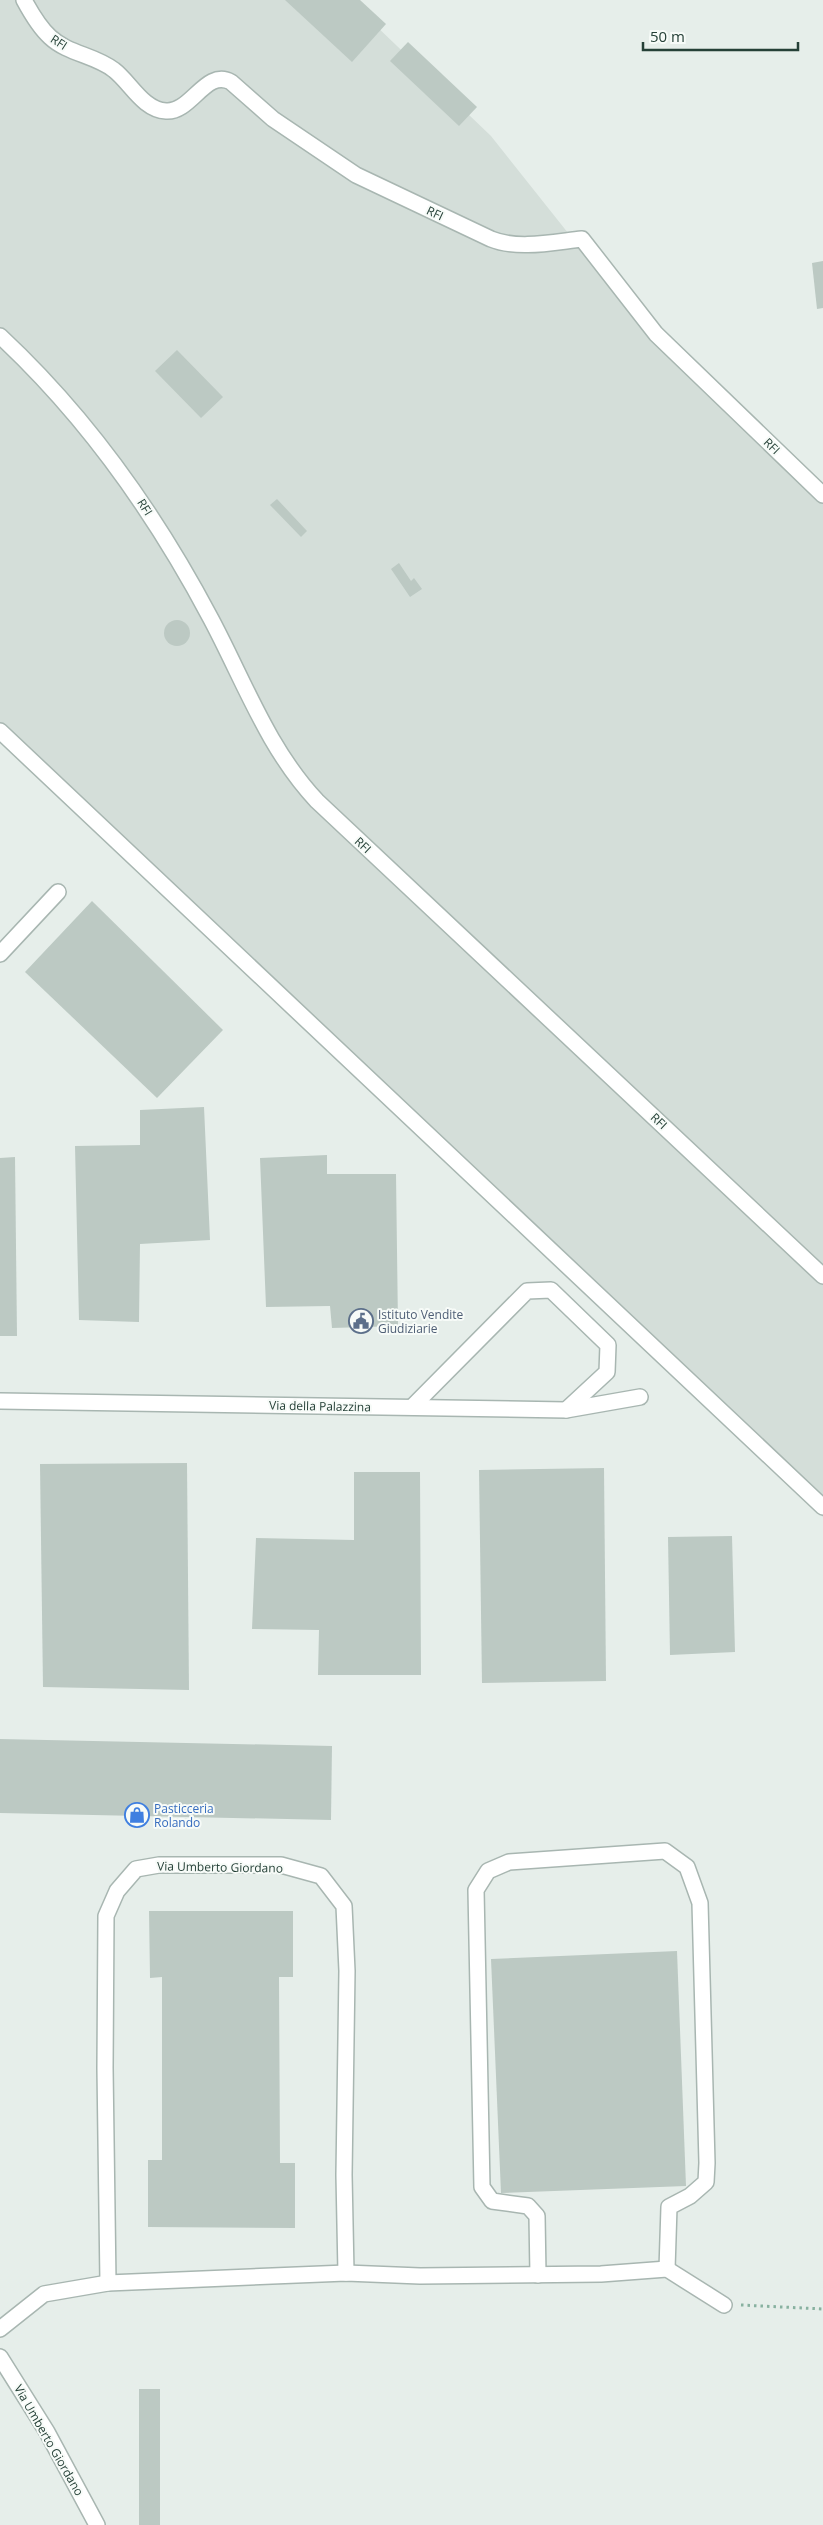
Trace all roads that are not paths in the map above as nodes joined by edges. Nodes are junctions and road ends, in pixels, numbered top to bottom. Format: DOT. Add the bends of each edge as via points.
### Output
graph roads {
  1 [pos="24,0"];
  2 [pos="0,336"];
  3 [pos="823,495"];
  4 [pos="0,731"];
  5 [pos="58,892"];
  6 [pos="0,954"];
  7 [pos="823,1276"];
  8 [pos="640,1397"];
  9 [pos="0,1401"];
  10 [pos="412,1407"];
  11 [pos="566,1410"];
  12 [pos="823,1507"];
  13 [pos="667,2270"];
  14 [pos="346,2273"];
  15 [pos="538,2275"];
  16 [pos="108,2283"];
  17 [pos="724,2304"];
  18 [pos="0,2329"];
  19 [pos="0,2357"];
  20 [pos="98,2525"];
  1 -- 3 [label="street, RFI" via="42,28 57,43 106,64 157,109 164,112 177,110 212,82 224,79 273,119 356,175 491,239 522,244 582,240 656,334"];
  2 -- 7 [label="street, RFI" via="53,387 113,460 136,494 211,618 268,732 298,780"];
  4 -- 12 [label="street"];
  5 -- 6 [label="street"];
  8 -- 11 [label="street, Via della Palazzina"];
  9 -- 10 [label="street, Via della Palazzina"];
  10 -- 11 [label="street, Via della Palazzina"];
  10 -- 11 [label="street" via="526,1291 551,1290 608,1345 607,1372"];
  13 -- 15 [label="street"];
  13 -- 15 [label="street" via="670,2206 690,2196 706,2182 707,2163 700,1903 687,1867 666,1851 509,1862 488,1871 476,1890 482,2187 492,2201 528,2206 537,2216"];
  13 -- 17 [label="street"];
  14 -- 15 [label="street"];
  14 -- 16 [label="street"];
  14 -- 16 [label="street, Via Umberto Giordano" via="344,2175 348,1972 344,1906 321,1876 281,1865 159,1864 136,1869 117,1891 106,1916"];
  16 -- 18 [label="street" via="44,2294"];
  19 -- 20 [label="street, Via Umberto Giordano" via="47,2432"];
}
